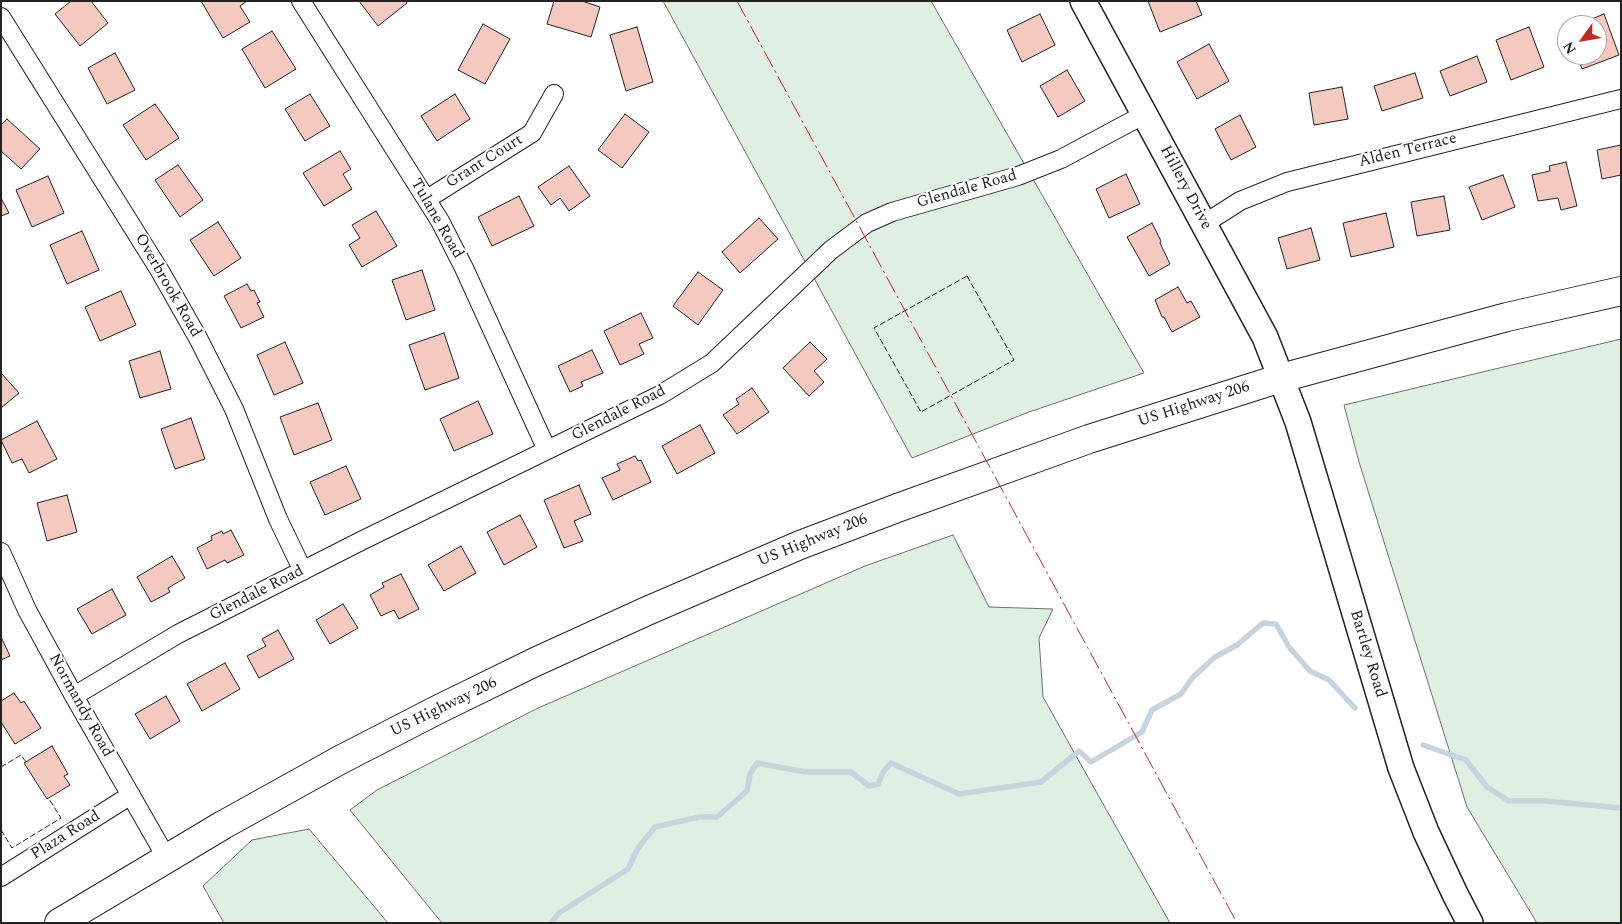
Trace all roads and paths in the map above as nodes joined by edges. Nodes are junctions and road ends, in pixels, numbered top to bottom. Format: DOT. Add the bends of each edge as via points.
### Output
graph roads {
  1 [pos="301,1"];
  2 [pos="1083,1"];
  3 [pos="1,17"];
  4 [pos="554,94"];
  5 [pos="1621,99"];
  6 [pos="1145,114"];
  7 [pos="427,200"];
  8 [pos="1204,224"];
  9 [pos="1621,291"];
  10 [pos="1281,378"];
  11 [pos="547,450"];
  12 [pos="1,552"];
  13 [pos="303,571"];
  14 [pos="6,576"];
  15 [pos="74,696"];
  16 [pos="131,795"];
  17 [pos="166,857"];
  18 [pos="1,877"];
  19 [pos="59,923"];
  20 [pos="1470,923"];
  1 -- 7 [label="street, Tulane Road"];
  2 -- 6 [label="street, Hillery Drive"];
  3 -- 13 [label="street, Overbrook Road" via="160,271 198,338 234,409 278,519"];
  4 -- 7 [label="street, Grant Court" via="532,133"];
  5 -- 8 [label="street, Alden Terrace" via="1287,182 1240,201"];
  6 -- 8 [label="street, Hillery Drive"];
  6 -- 11 [label="street, Glendale Road" via="1061,159 1018,176 892,212 867,223 831,250 712,363 660,395"];
  7 -- 11 [label="street, Tulane Road" via="464,268"];
  8 -- 10 [label="street, Hillery Drive" via="1265,338"];
  9 -- 10 [label="highway, US Highway 206" via="1507,317"];
  10 -- 17 [label="highway, US Highway 206" via="1089,439 934,494 656,607 535,662 340,760"];
  10 -- 20 [label="street, Bartley Road" via="1303,439 1401,768 1426,832"];
  11 -- 13 [label="street, Glendale Road"];
  12 -- 14 [label="street, Normandy Road"];
  13 -- 15 [label="street, Glendale Road" via="178,634"];
  14 -- 15 [label="street, Normandy Road"];
  15 -- 16 [label="street, Normandy Road"];
  16 -- 17 [label="street, Normandy Road"];
  16 -- 18 [label="street, Plaza Road"];
  17 -- 19 [label="highway, US Highway 206"];
}
